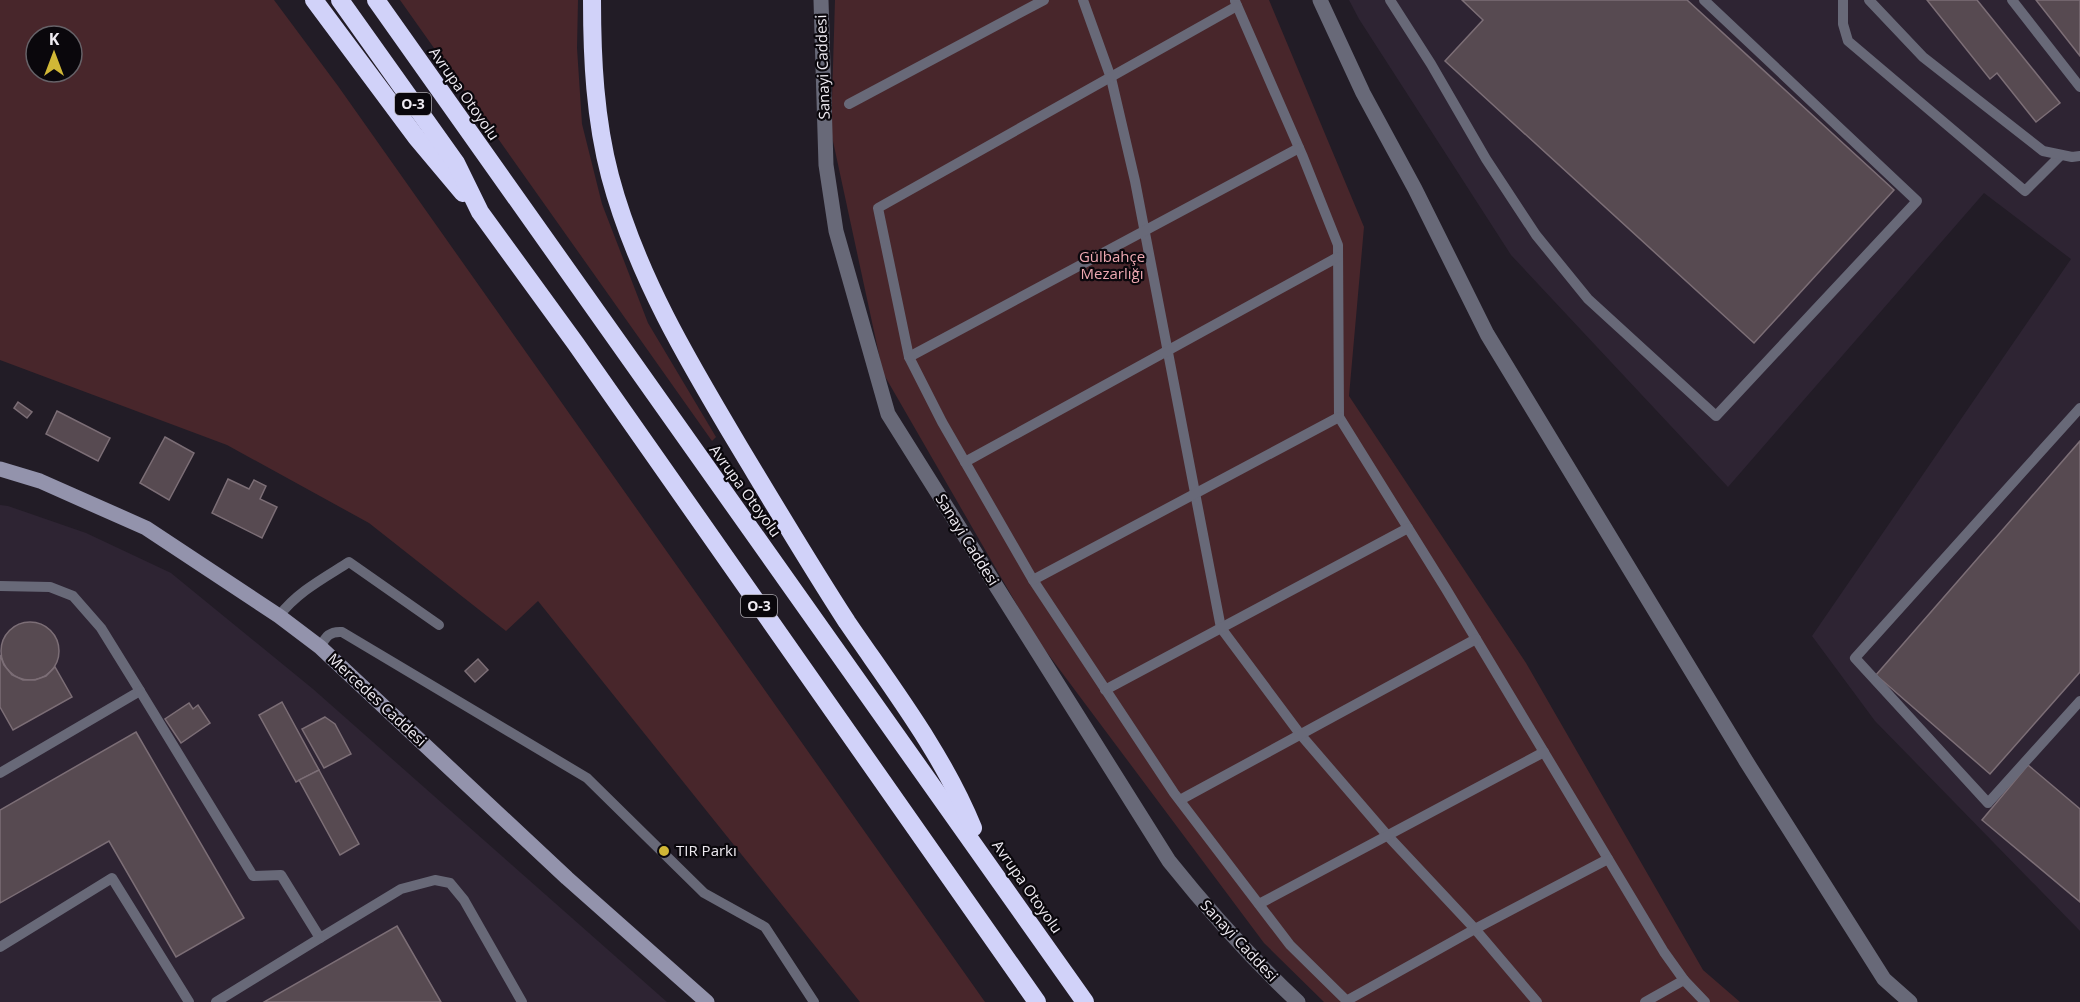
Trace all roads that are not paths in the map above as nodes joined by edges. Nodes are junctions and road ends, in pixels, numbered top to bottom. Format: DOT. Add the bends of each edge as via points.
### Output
graph roads {
  1 [pos="314,0"];
  2 [pos="340,0"];
  3 [pos="376,0"];
  4 [pos="592,0"];
  5 [pos="821,0"];
  6 [pos="1044,0"];
  7 [pos="1083,0"];
  8 [pos="1320,0"];
  9 [pos="1390,0"];
  10 [pos="1704,0"];
  11 [pos="1843,0"];
  12 [pos="1869,0"];
  13 [pos="2012,0"];
  14 [pos="1236,3"];
  15 [pos="1111,78"];
  16 [pos="2080,87"];
  17 [pos="849,104"];
  18 [pos="1299,148"];
  19 [pos="2061,155"];
  20 [pos="2080,156"];
  21 [pos="480,212"];
  22 [pos="1145,231"];
  23 [pos="1338,256"];
  24 [pos="1167,353"];
  25 [pos="909,357"];
  26 [pos="2080,408"];
  27 [pos="1339,417"];
  28 [pos="965,462"];
  29 [pos="0,468"];
  30 [pos="1196,493"];
  31 [pos="1408,528"];
  32 [pos="1033,580"];
  33 [pos="0,586"];
  34 [pos="279,616"];
  35 [pos="439,625"];
  36 [pos="1221,628"];
  37 [pos="1476,639"];
  38 [pos="320,647"];
  39 [pos="1105,690"];
  40 [pos="140,692"];
  41 [pos="2080,701"];
  42 [pos="1300,735"];
  43 [pos="1544,752"];
  44 [pos="0,773"];
  45 [pos="1180,800"];
  46 [pos="1387,835"];
  47 [pos="1608,859"];
  48 [pos="987,861"];
  49 [pos="1259,904"];
  50 [pos="1474,929"];
  51 [pos="320,938"];
  52 [pos="0,947"];
  53 [pos="1684,980"];
  54 [pos="1347,1001"];
  55 [pos="189,1002"];
  56 [pos="216,1002"];
  57 [pos="522,1002"];
  58 [pos="708,1002"];
  59 [pos="814,1002"];
  60 [pos="1037,1002"];
  61 [pos="1085,1002"];
  62 [pos="1298,1002"];
  63 [pos="1537,1002"];
  64 [pos="1645,1002"];
  65 [pos="1705,1002"];
  66 [pos="1910,1002"];
  1 -- 21 [label="highway" via="416,137"];
  2 -- 21 [label="highway, O-3" via="456,164"];
  3 -- 48 [label="highway, Avrupa Otoyolu / O-3"];
  4 -- 48 [label="highway" via="594,83 600,127 609,174 641,266 675,336 777,509 931,748 964,805"];
  5 -- 62 [label="street, Sanayi Caddesi" via="826,165 836,231 888,414 1169,861 1242,947"];
  6 -- 17 [label="lane"];
  7 -- 15 [label="lane"];
  8 -- 66 [label="street" via="1363,93 1488,334 1746,761 1884,979"];
  9 -- 10 [label="lane" via="1536,235 1588,299 1716,416 1917,201"];
  11 -- 19 [label="lane" via="1848,41 2025,191"];
  12 -- 19 [label="lane" via="1923,57 1978,102 2043,151"];
  13 -- 16 [label="lane"];
  14 -- 15 [label="lane"];
  14 -- 18 [label="lane"];
  15 -- 22 [label="lane"];
  15 -- 25 [label="lane" via="878,208"];
  18 -- 22 [label="lane"];
  18 -- 23 [label="lane" via="1338,245"];
  19 -- 20 [label="lane"];
  21 -- 60 [label="highway, O-3"];
  22 -- 24 [label="lane"];
  22 -- 25 [label="lane"];
  23 -- 24 [label="lane"];
  23 -- 27 [label="lane"];
  24 -- 28 [label="lane"];
  24 -- 30 [label="lane"];
  25 -- 28 [label="lane"];
  26 -- 41 [label="lane" via="1855,658 1988,803"];
  27 -- 30 [label="lane"];
  27 -- 31 [label="lane"];
  28 -- 32 [label="lane"];
  29 -- 34 [label="street, Mercedes Caddesi" via="146,528"];
  30 -- 32 [label="lane"];
  30 -- 36 [label="lane"];
  31 -- 36 [label="lane"];
  31 -- 37 [label="lane"];
  32 -- 39 [label="lane"];
  33 -- 40 [label="lane" via="50,586 73,596 101,627"];
  34 -- 35 [label="lane" via="303,591 349,561"];
  34 -- 38 [label="street, Mercedes Caddesi"];
  36 -- 39 [label="lane"];
  36 -- 42 [label="lane"];
  37 -- 42 [label="lane"];
  37 -- 43 [label="lane"];
  38 -- 58 [label="street, Mercedes Caddesi" via="567,878"];
  38 -- 59 [label="lane" via="328,634 342,632 587,778 704,893 765,927"];
  39 -- 45 [label="lane"];
  40 -- 44 [label="lane"];
  40 -- 51 [label="lane" via="253,876 281,875"];
  42 -- 45 [label="lane"];
  42 -- 46 [label="lane"];
  43 -- 46 [label="lane"];
  43 -- 47 [label="lane"];
  45 -- 49 [label="lane"];
  46 -- 49 [label="lane"];
  46 -- 50 [label="lane"];
  47 -- 50 [label="lane"];
  47 -- 53 [label="lane"];
  48 -- 61 [label="highway, Avrupa Otoyolu / O-3"];
  49 -- 54 [label="lane" via="1290,945"];
  50 -- 54 [label="lane"];
  50 -- 63 [label="lane"];
  51 -- 56 [label="lane"];
  51 -- 57 [label="lane" via="401,889 435,880 450,883 464,900"];
  52 -- 55 [label="lane" via="112,878"];
  53 -- 64 [label="lane"];
  53 -- 65 [label="lane"];
}
